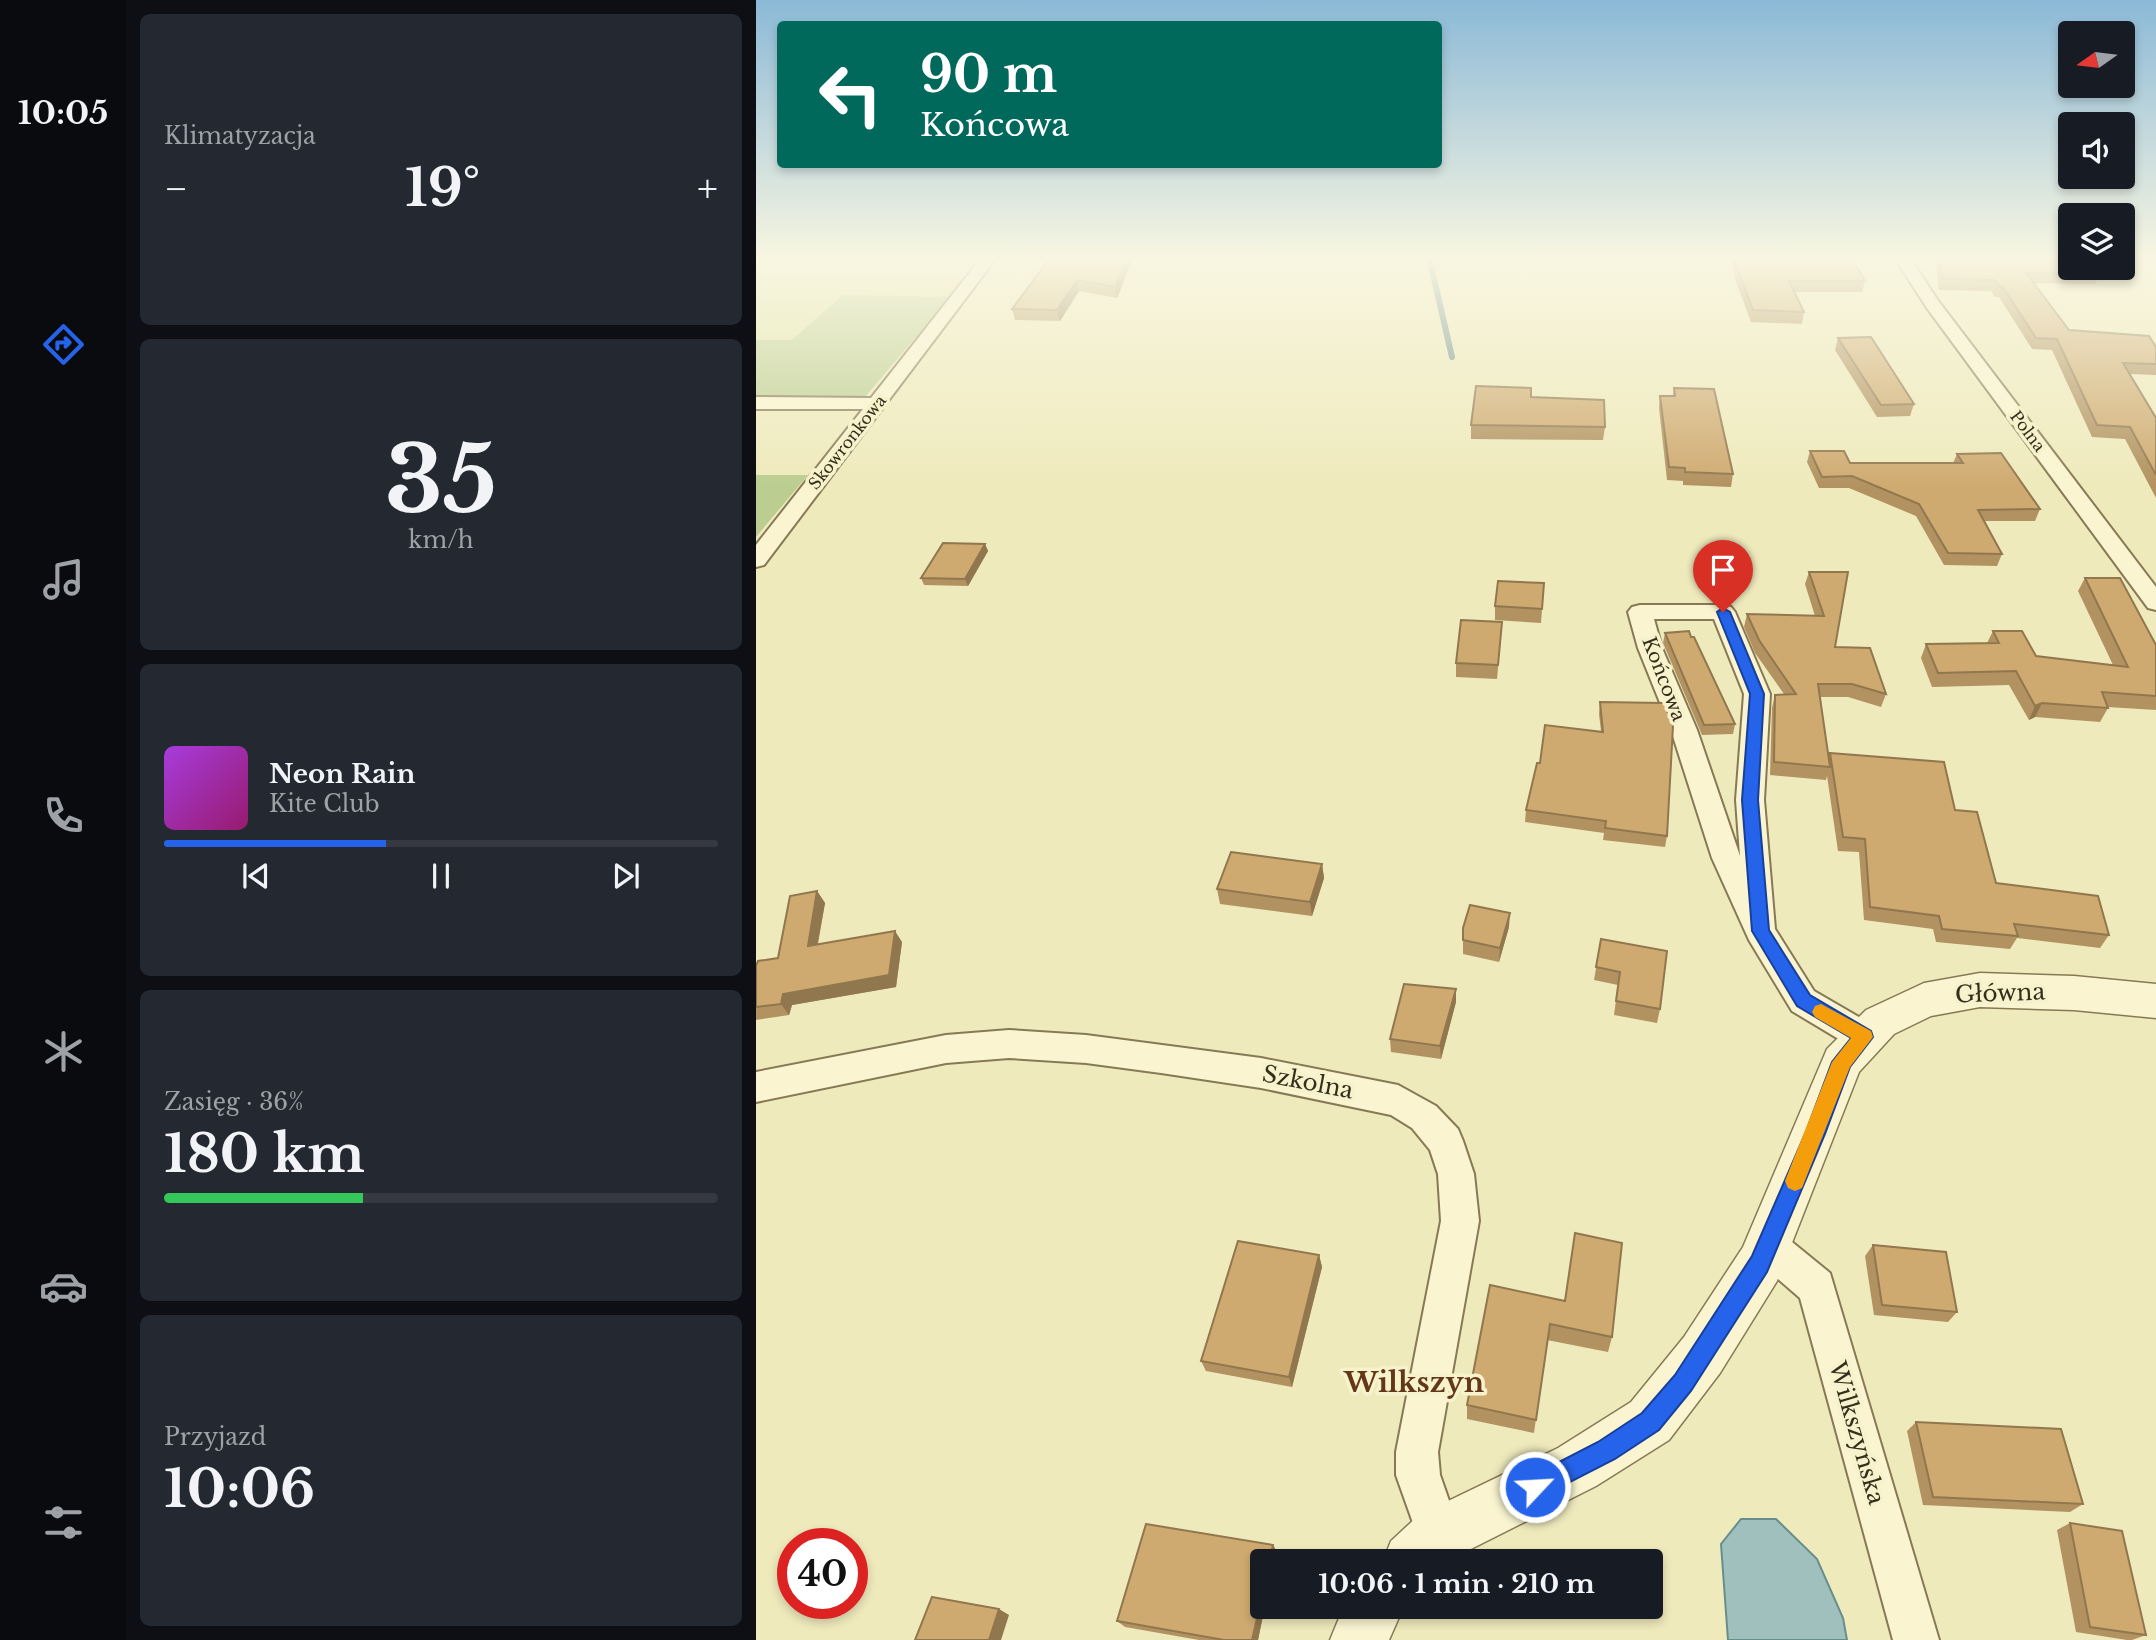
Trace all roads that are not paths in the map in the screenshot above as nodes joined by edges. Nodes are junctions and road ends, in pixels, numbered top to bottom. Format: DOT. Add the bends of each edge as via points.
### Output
graph roads {
  1 [pos="931,334"];
  2 [pos="1954,334"];
  3 [pos="756,403"];
  4 [pos="877,404"];
  5 [pos="756,560"];
  6 [pos="2156,603"];
  7 [pos="1760,931"];
  8 [pos="2156,1001"];
  9 [pos="1864,1037"];
  10 [pos="756,1087"];
  11 [pos="1768,1246"];
  12 [pos="1425,1548"];
  13 [pos="1369,1619"];
  14 [pos="1359,1640"];
  15 [pos="1916,1640"];
  1 -- 4 [label="street, Skowronkowa"];
  2 -- 6 [label="street, Polna"];
  3 -- 4 [label="street"];
  4 -- 5 [label="street, Skowronkowa"];
  7 -- 7 [label="street, Końcowa" via="1750,800 1757,694 1723,612 1640,612 1726,858"];
  7 -- 9 [label="street, Końcowa" via="1804,1000"];
  8 -- 9 [label="street, Główna" via="1980,990 1924,1000 1899,1010"];
  9 -- 11 [label="street, Główna" via="1842,1062"];
  10 -- 12 [label="street, Szkolna" via="946,1049 1009,1044 1086,1049 1261,1073 1398,1101 1424,1116 1445,1141 1456,1174 1460,1221 1417,1452"];
  11 -- 12 [label="street, Główna" via="1702,1355 1650,1421 1577,1467"];
  11 -- 15 [label="street, Wilkszyńska" via="1816,1287"];
  13 -- 14 [label="street"];
}
